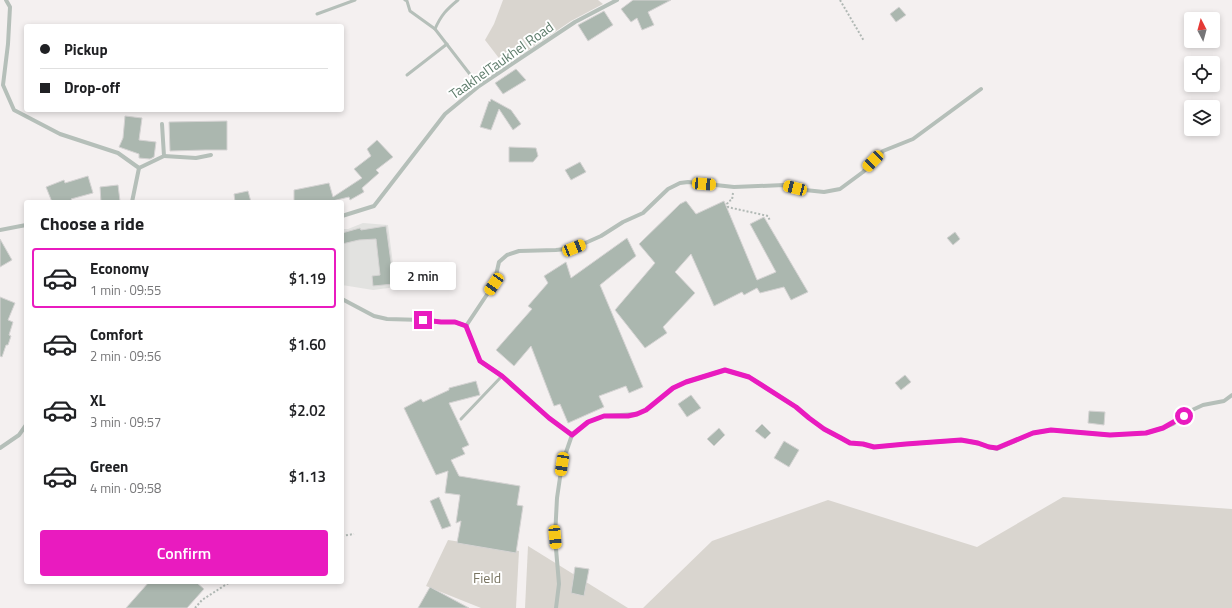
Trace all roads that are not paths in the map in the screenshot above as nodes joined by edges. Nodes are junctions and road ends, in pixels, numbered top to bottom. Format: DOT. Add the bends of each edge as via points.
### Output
graph roads {
  1 [pos="6,0"];
  2 [pos="355,0"];
  3 [pos="405,0"];
  4 [pos="458,0"];
  5 [pos="617,0"];
  6 [pos="317,14"];
  7 [pos="435,29"];
  8 [pos="447,44"];
  9 [pos="407,75"];
  10 [pos="479,86"];
  11 [pos="981,88"];
  12 [pos="162,124"];
  13 [pos="211,155"];
  14 [pos="164,156"];
  15 [pos="139,168"];
  16 [pos="132,200"];
  17 [pos="344,215"];
  18 [pos="24,225"];
  19 [pos="0,230"];
  20 [pos="344,301"];
  21 [pos="466,326"];
  22 [pos="502,376"];
  23 [pos="1232,395"];
  24 [pos="461,419"];
  25 [pos="24,428"];
  26 [pos="572,435"];
  27 [pos="0,448"];
  28 [pos="556,608"];
  1 -- 15 [label="street" via="10,7 3,85 14,110 60,134 118,153"];
  2 -- 6 [label="lane"];
  3 -- 7 [label="lane" via="410,11"];
  4 -- 7 [label="lane" via="445,11"];
  5 -- 10 [label="street, TaakhelTaukhel Road" via="575,22"];
  7 -- 8 [label="lane"];
  8 -- 9 [label="lane"];
  8 -- 10 [label="lane"];
  10 -- 17 [label="street, TaakhelTaukhel Road" via="445,114 374,206"];
  11 -- 21 [label="street" via="913,139 883,151 864,172 840,189 824,192 784,185 734,187 680,183 668,189 643,213 574,248 518,251 507,255 499,262 494,284"];
  12 -- 14 [label="street"];
  13 -- 14 [label="street" via="196,158"];
  14 -- 15 [label="street"];
  15 -- 16 [label="street"];
  18 -- 19 [label="street"];
  20 -- 21 [label="street" via="374,316 387,319 455,322"];
  21 -- 22 [label="street" via="480,361"];
  22 -- 24 [label="lane"];
  22 -- 26 [label="street"];
  23 -- 26 [label="street" via="1224,401 1196,408 1172,424 1146,433 1110,435 1051,430 1033,433 997,448 961,440 874,447 850,443 824,429 796,407 749,377 725,370 673,388 646,410 637,414 604,416 588,422"];
  25 -- 27 [label="street" via="19,435"];
  26 -- 28 [label="street" via="562,464 556,498 555,537 559,584"];
}
